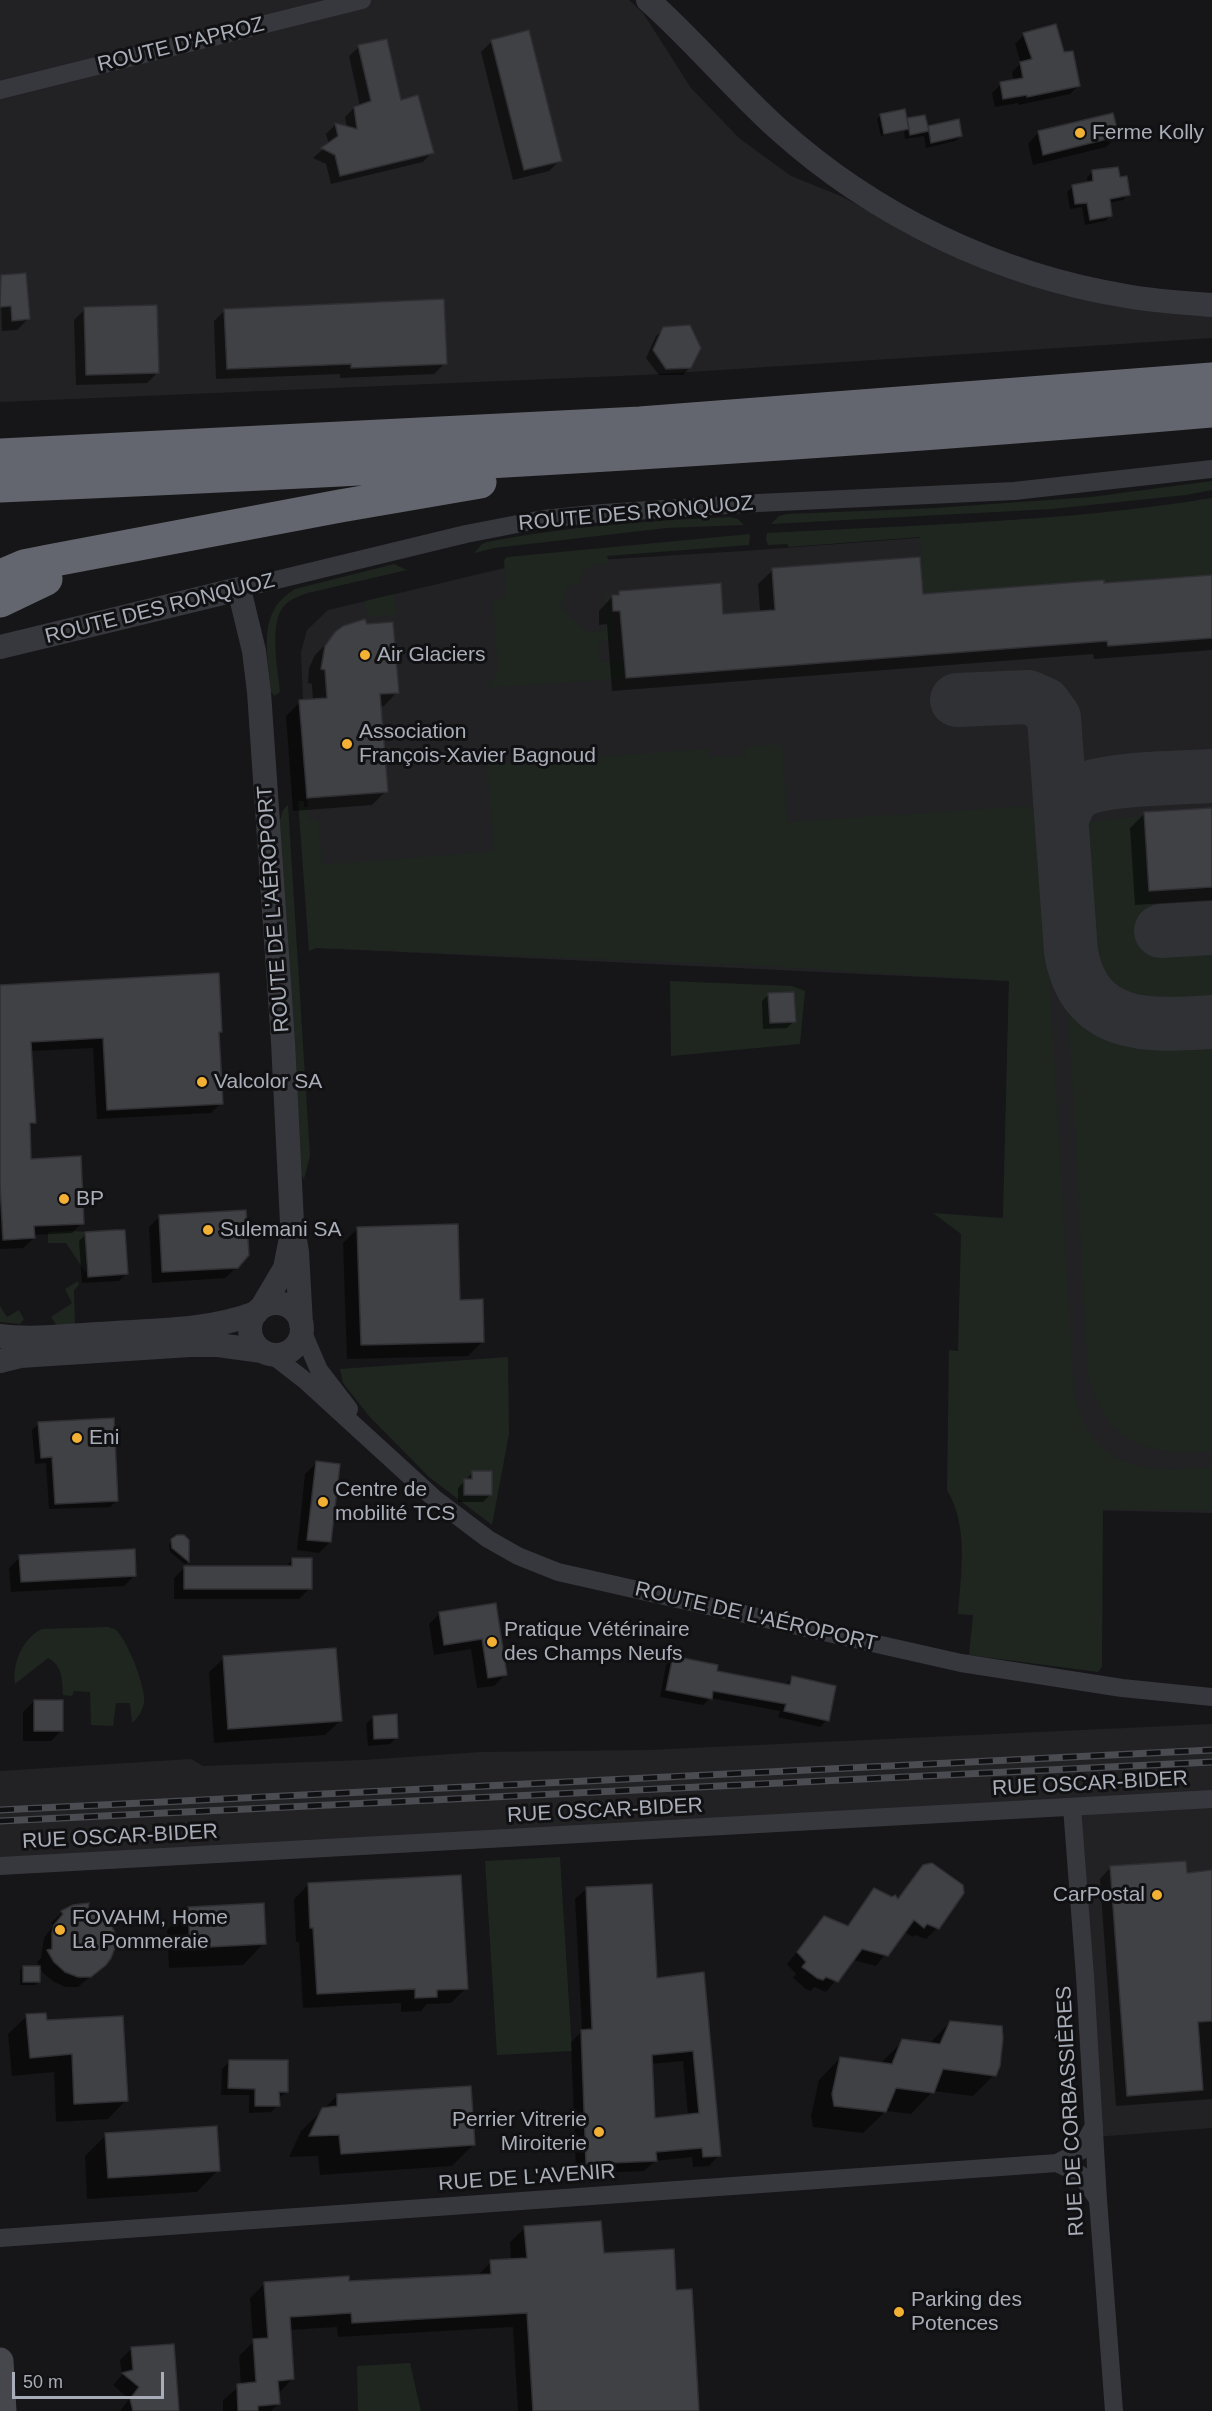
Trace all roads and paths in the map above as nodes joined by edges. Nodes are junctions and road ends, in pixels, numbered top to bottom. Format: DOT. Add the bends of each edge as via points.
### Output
graph roads {
  1 [pos="363,0"];
  2 [pos="648,0"];
  3 [pos="667,0"];
  4 [pos="693,43"];
  5 [pos="0,90"];
  6 [pos="1212,305"];
  7 [pos="1212,379"];
  8 [pos="1212,411"];
  9 [pos="678,452"];
  10 [pos="0,455"];
  11 [pos="1212,469"];
  12 [pos="0,486"];
  13 [pos="123,548"];
  14 [pos="0,576"];
  15 [pos="239,589"];
  16 [pos="0,601"];
  17 [pos="0,647"];
  18 [pos="293,1232"];
  19 [pos="259,1310"];
  20 [pos="301,1326"];
  21 [pos="0,1336"];
  22 [pos="266,1353"];
  23 [pos="0,1361"];
  24 [pos="376,1444"];
  25 [pos="1212,1697"];
  26 [pos="1212,1799"];
  27 [pos="1072,1808"];
  28 [pos="0,1866"];
  29 [pos="1094,2126"];
  30 [pos="1057,2163"];
  31 [pos="1098,2200"];
  32 [pos="0,2238"];
  33 [pos="0,2361"];
  34 [pos="3,2411"];
  35 [pos="1114,2411"];
  1 -- 5 [label="street, ROUTE D'APROZ"];
  2 -- 4 [label="street"];
  3 -- 4 [label="street"];
  4 -- 6 [label="street" via="751,104 820,164 886,208 941,238 1072,285 1151,300"];
  7 -- 10 [label="highway" via="616,424"];
  8 -- 9 [label="highway"];
  9 -- 12 [label="highway"];
  9 -- 13 [label="highway" via="406,494"];
  11 -- 15 [label="street, ROUTE DES RONQUOZ" via="1014,491 758,503 543,519"];
  13 -- 14 [label="highway" via="24,566"];
  13 -- 16 [label="highway"];
  15 -- 17 [label="street, ROUTE DES RONQUOZ"];
  15 -- 18 [label="street, ROUTE DE L'AÉROPORT" via="259,692"];
  18 -- 19 [label="street, ROUTE DE L'AÉROPORT" via="285,1268"];
  18 -- 20 [label="street, ROUTE DE L'AÉROPORT"];
  19 -- 20 [label="street" via="278,1304 286,1306 293,1310"];
  19 -- 21 [label="street" via="219,1324 48,1337"];
  19 -- 22 [label="street" via="250,1334"];
  20 -- 22 [label="street" via="301,1335 292,1348 278,1355"];
  20 -- 24 [label="street, ROUTE DE L'AÉROPORT" via="319,1370"];
  22 -- 23 [label="street" via="190,1345 20,1356"];
  22 -- 24 [label="street, ROUTE DE L'AÉROPORT" via="307,1382"];
  24 -- 25 [label="street, ROUTE DE L'AÉROPORT" via="435,1499 488,1539 558,1572 961,1663 1122,1688"];
  26 -- 27 [label="street, RUE OSCAR-BIDER"];
  27 -- 28 [label="street, RUE OSCAR-BIDER"];
  27 -- 29 [label="street, RUE DE CORBASSIÈRES"];
  29 -- 30 [label="street, RUE DE L'AVENIR" via="1080,2151"];
  29 -- 31 [label="street, RUE DE CORBASSIÈRES"];
  30 -- 31 [label="street" via="1081,2175"];
  30 -- 32 [label="street, RUE DE L'AVENIR"];
  31 -- 35 [label="street, RUE DE CORBASSIÈRES"];
  33 -- 34 [label="main road"];
}
